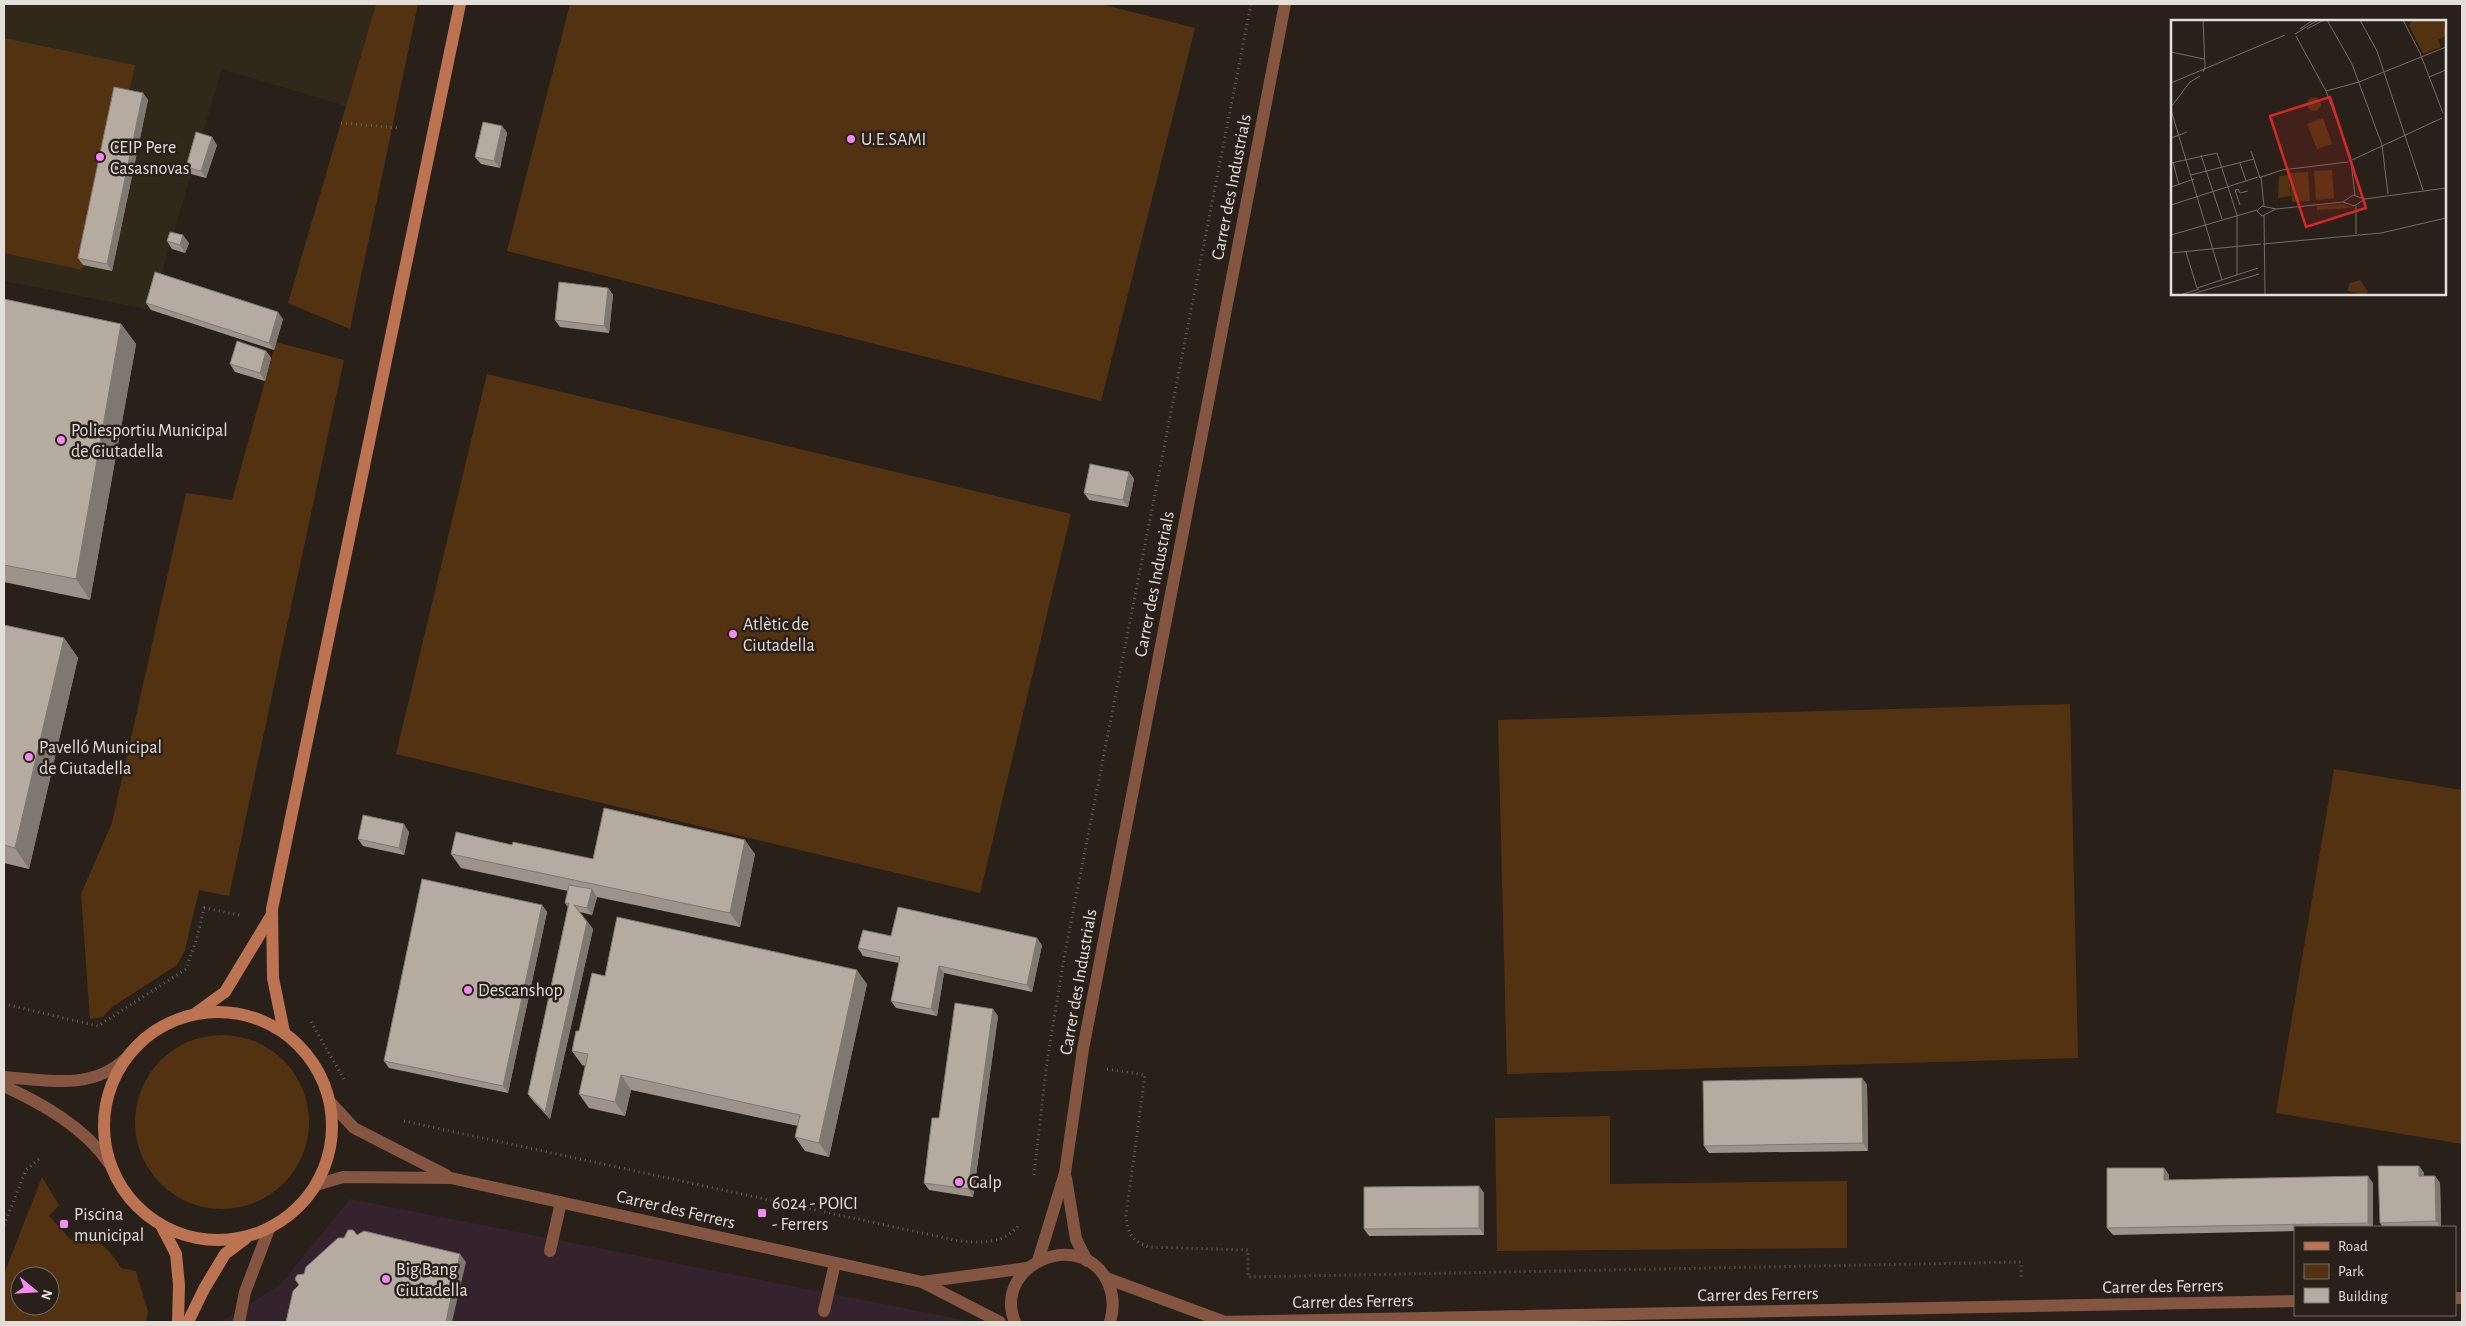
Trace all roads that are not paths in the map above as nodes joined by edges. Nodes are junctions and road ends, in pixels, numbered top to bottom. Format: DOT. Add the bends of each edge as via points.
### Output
graph roads {
  1 [pos="460,4"];
  2 [pos="1285,4"];
  3 [pos="270,918"];
  4 [pos="196,1013"];
  5 [pos="284,1032"];
  6 [pos="125,1059"];
  7 [pos="4,1077"];
  8 [pos="4,1086"];
  9 [pos="331,1103"];
  10 [pos="109,1162"];
  11 [pos="1065,1173"];
  12 [pos="451,1178"];
  13 [pos="316,1185"];
  14 [pos="561,1202"];
  15 [pos="162,1227"];
  16 [pos="269,1229"];
  17 [pos="248,1237"];
  18 [pos="550,1251"];
  19 [pos="1087,1261"];
  20 [pos="835,1263"];
  21 [pos="1032,1265"];
  22 [pos="1106,1278"];
  23 [pos="922,1282"];
  24 [pos="2294,1301"];
  25 [pos="824,1311"];
  26 [pos="178,1322"];
  27 [pos="188,1322"];
  28 [pos="238,1322"];
  29 [pos="1000,1322"];
  30 [pos="1015,1322"];
  31 [pos="1110,1322"];
  32 [pos="1219,1322"];
  1 -- 3 [label="main road"];
  2 -- 11 [label="street, Carrer des Industrials" via="1146,712 1080,1065"];
  3 -- 4 [label="main road" via="225,992"];
  3 -- 5 [label="main road" via="273,978"];
  4 -- 5 [label="main road" via="242,1014"];
  4 -- 6 [label="main road" via="156,1030"];
  5 -- 9 [label="main road" via="306,1052 321,1076"];
  6 -- 7 [label="street" via="114,1070 94,1079 63,1082"];
  6 -- 10 [label="main road" via="112,1085 104,1120"];
  8 -- 10 [label="street" via="78,1128 97,1145"];
  9 -- 12 [label="street, Carrer des Ferrers" via="354,1128"];
  9 -- 13 [label="main road" via="331,1146 326,1166"];
  10 -- 15 [label="main road" via="124,1193"];
  11 -- 19 [label="street, Carrer des Industrials" via="1076,1240"];
  11 -- 21 [label="street, Carrer des Industrials"];
  12 -- 13 [label="street, Carrer des Ferrers" via="343,1178"];
  12 -- 14 [label="street, Carrer des Ferrers"];
  13 -- 16 [label="main road" via="298,1208"];
  14 -- 18 [label="street"];
  14 -- 20 [label="street, Carrer des Ferrers"];
  15 -- 17 [label="main road" via="183,1236 205,1240 227,1241"];
  15 -- 26 [label="main road" via="176,1254"];
  16 -- 17 [label="main road"];
  16 -- 28 [label="street" via="245,1292"];
  17 -- 27 [label="main road" via="225,1254"];
  19 -- 21 [label="street, Carrer des Ferrers" via="1079,1256 1059,1254"];
  19 -- 22 [label="street"];
  20 -- 23 [label="street, Carrer des Ferrers"];
  20 -- 25 [label="street"];
  21 -- 23 [label="street, Carrer des Ferrers"];
  21 -- 30 [label="street, Carrer des Industrials" via="1017,1283 1012,1298"];
  22 -- 31 [label="street" via="1112,1294"];
  22 -- 32 [label="street, Carrer des Ferrers"];
  23 -- 29 [label="street, Carrer des Ferrers"];
  24 -- 32 [label="street, Carrer des Ferrers"];
}
